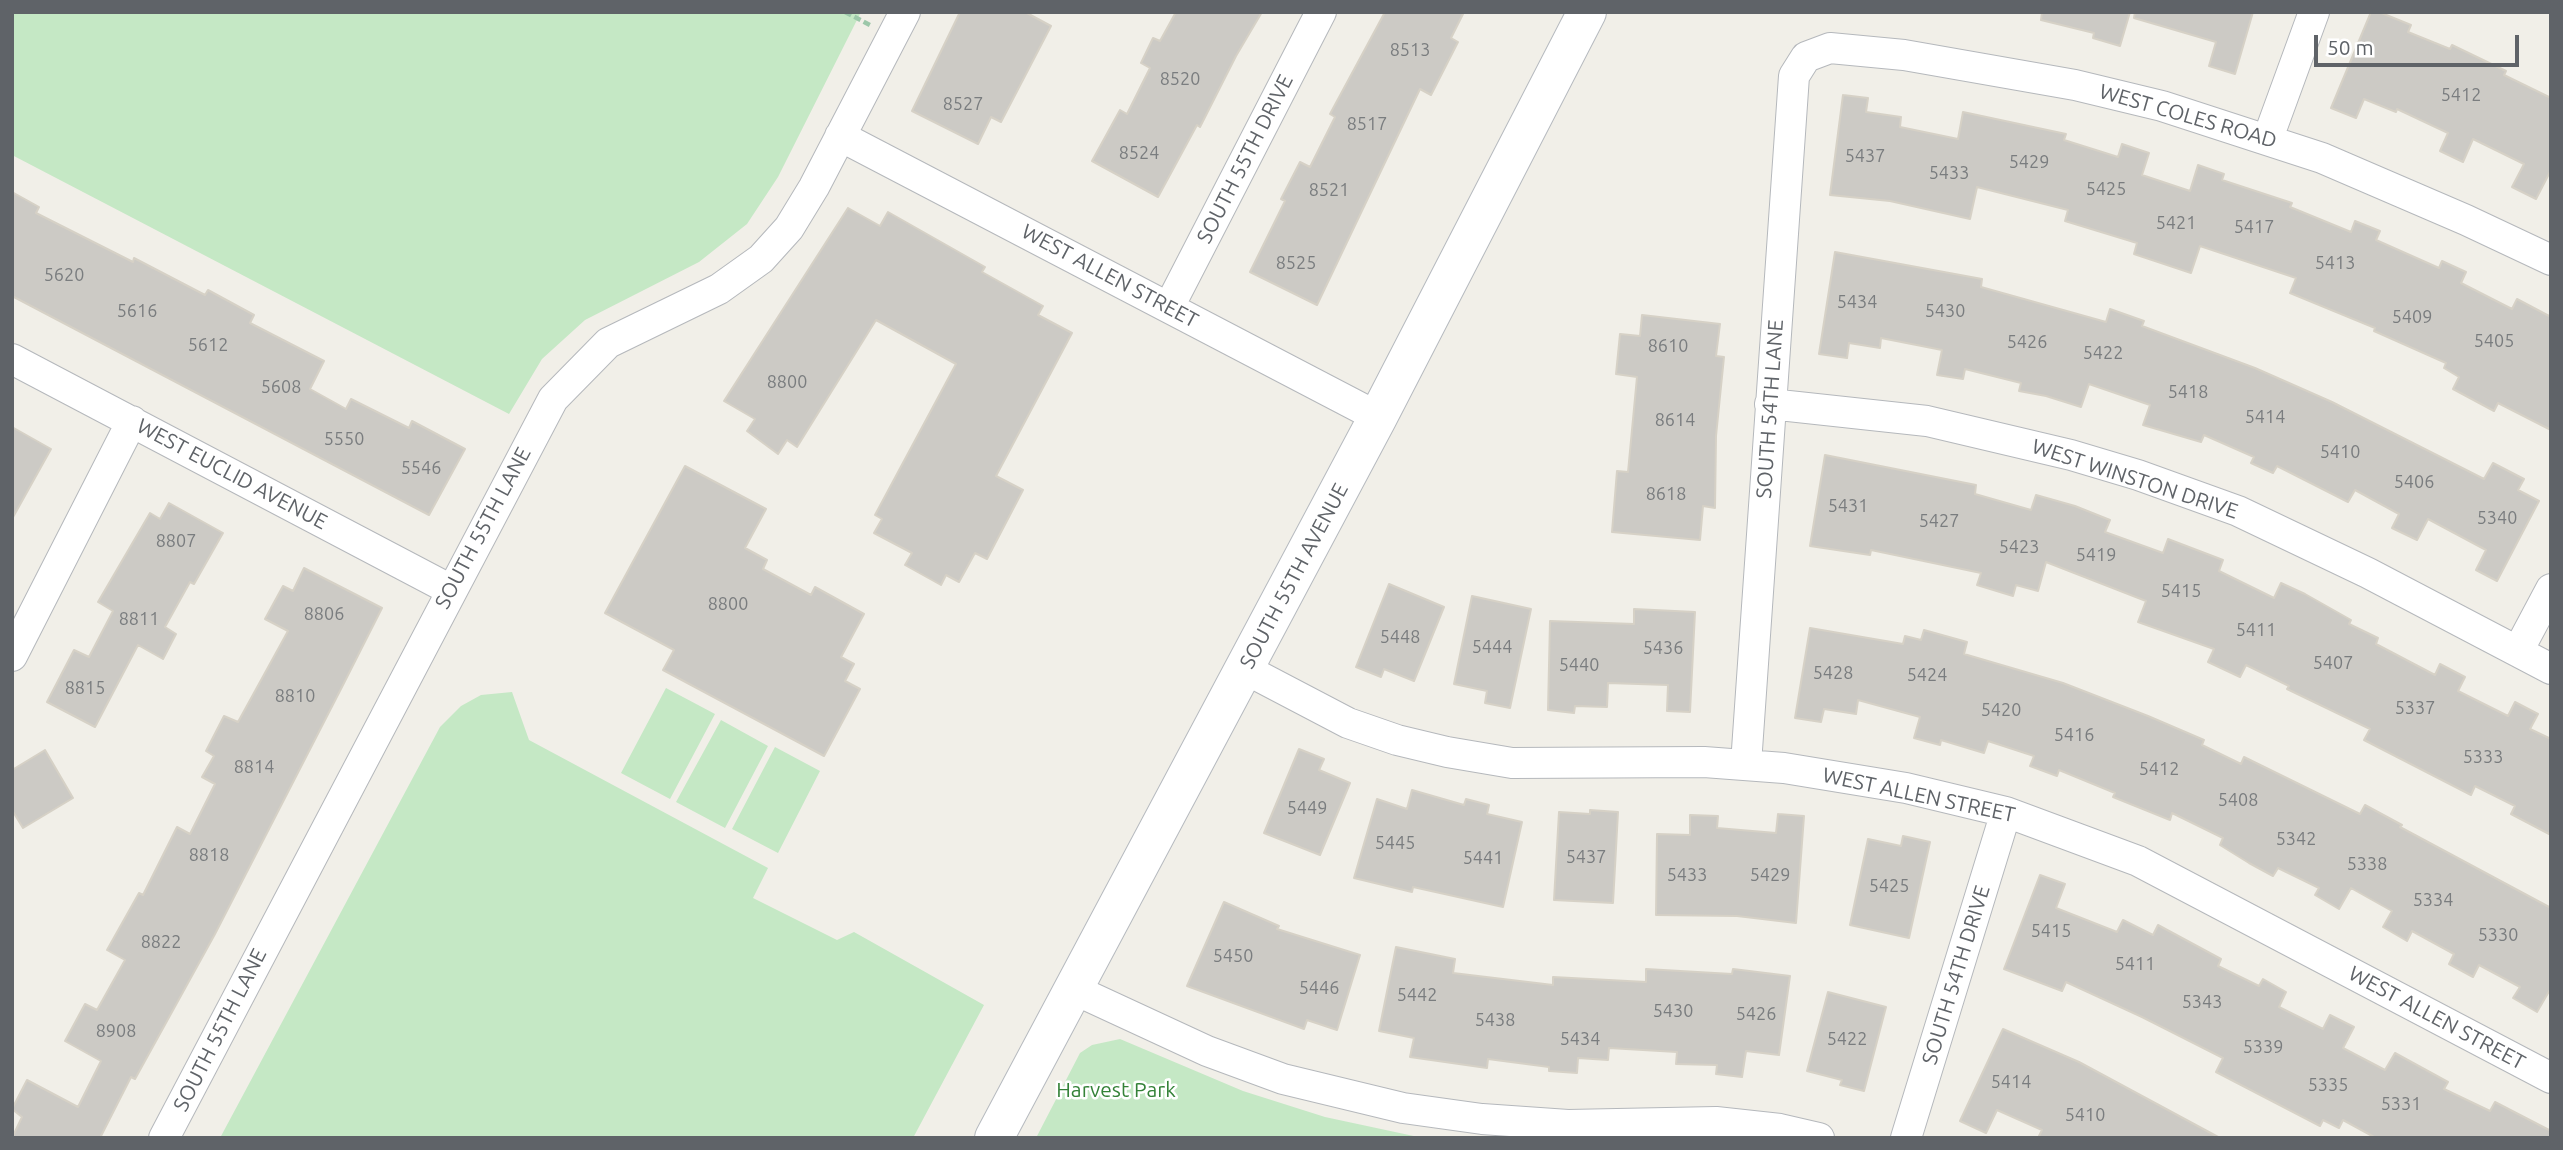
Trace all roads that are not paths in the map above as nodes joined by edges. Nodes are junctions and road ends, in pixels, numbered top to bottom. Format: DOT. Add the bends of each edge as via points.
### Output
graph roads {
  1 [pos="905,12"];
  2 [pos="1321,12"];
  3 [pos="1587,12"];
  4 [pos="2314,12"];
  5 [pos="1806,57"];
  6 [pos="840,136"];
  7 [pos="2269,138"];
  8 [pos="2551,260"];
  9 [pos="1169,307"];
  10 [pos="12,359"];
  11 [pos="1770,404"];
  12 [pos="1378,417"];
  13 [pos="132,421"];
  14 [pos="2551,589"];
  15 [pos="451,590"];
  16 [pos="2518,651"];
  17 [pos="12,656"];
  18 [pos="1245,669"];
  19 [pos="2551,669"];
  20 [pos="1746,764"];
  21 [pos="2006,812"];
  22 [pos="1073,989"];
  23 [pos="2551,1078"];
  24 [pos="164,1138"];
  25 [pos="995,1138"];
  26 [pos="1819,1138"];
  27 [pos="1906,1138"];
  1 -- 6 [label="street, SOUTH 55TH LANE"];
  2 -- 9 [label="street, SOUTH 55TH DRIVE"];
  3 -- 12 [label="street, SOUTH 55TH AVENUE"];
  4 -- 7 [label="street"];
  5 -- 7 [label="street, WEST COLES ROAD" via="1830,48 1971,64 2150,103"];
  5 -- 11 [label="street, SOUTH 54TH LANE" via="1794,76"];
  6 -- 9 [label="street, WEST ALLEN STREET"];
  6 -- 15 [label="street, SOUTH 55TH LANE" via="789,228 761,259 719,289 608,343 553,399"];
  7 -- 8 [label="street, WEST COLES ROAD" via="2387,184"];
  9 -- 12 [label="street, WEST ALLEN STREET"];
  10 -- 13 [label="street, WEST EUCLID AVENUE"];
  11 -- 16 [label="street, WEST WINSTON DRIVE" via="1927,421 2138,475 2238,511"];
  11 -- 20 [label="street, SOUTH 54TH LANE"];
  12 -- 18 [label="street, SOUTH 55TH AVENUE"];
  13 -- 15 [label="street, WEST EUCLID AVENUE"];
  13 -- 17 [label="street"];
  14 -- 16 [label="street"];
  15 -- 24 [label="street, SOUTH 55TH LANE"];
  16 -- 19 [label="street, WEST WINSTON DRIVE"];
  18 -- 20 [label="street, WEST ALLEN STREET" via="1348,723 1447,752 1513,763"];
  18 -- 22 [label="street, SOUTH 55TH AVENUE"];
  20 -- 21 [label="street, WEST ALLEN STREET" via="1852,778"];
  21 -- 23 [label="street, WEST ALLEN STREET" via="2138,860"];
  21 -- 27 [label="street, SOUTH 54TH DRIVE"];
  22 -- 25 [label="street, SOUTH 55TH AVENUE"];
  22 -- 26 [label="street" via="1184,1042 1283,1079 1403,1108 1568,1125 1716,1122"];
}
